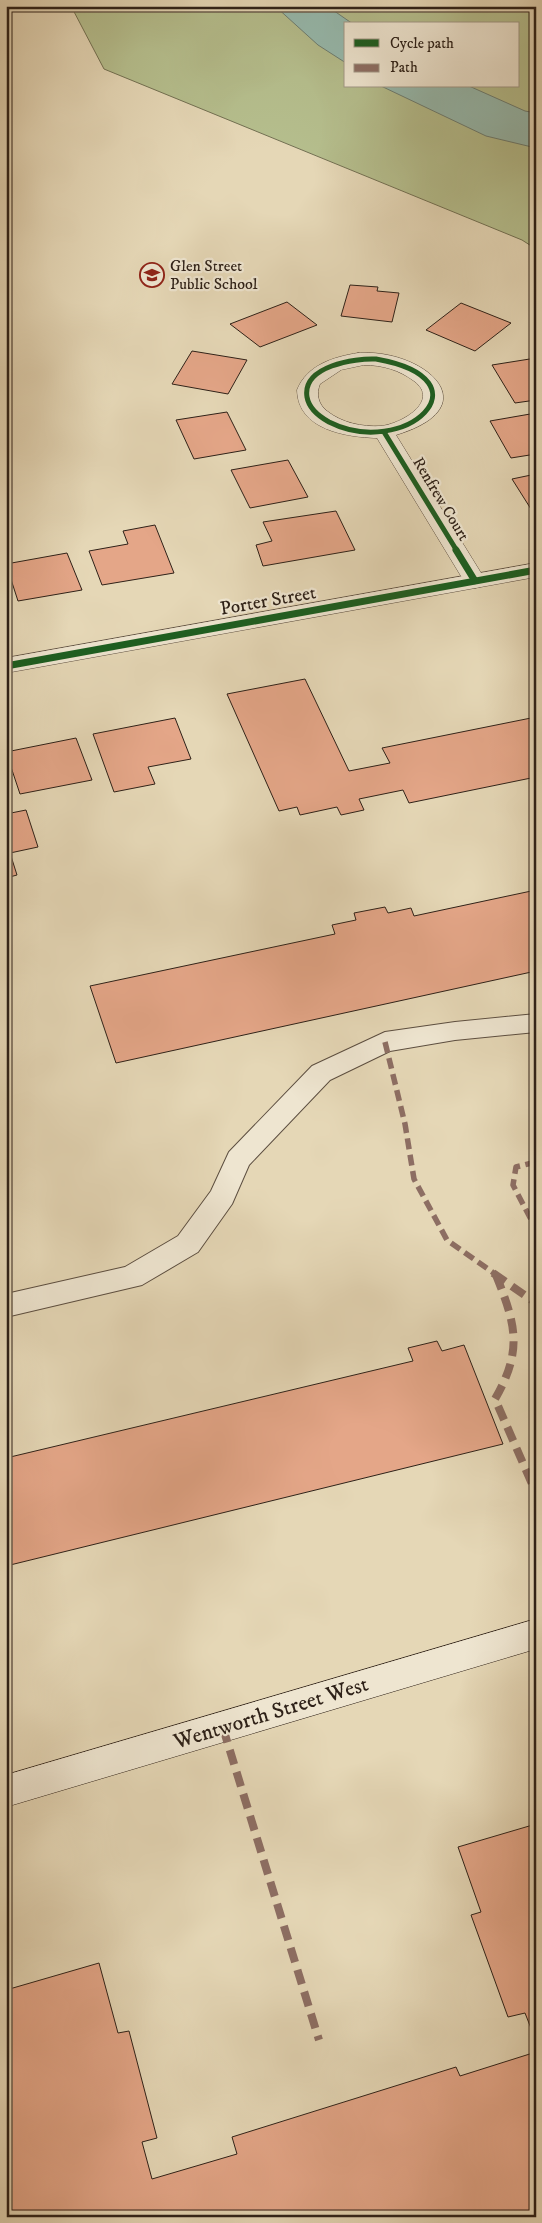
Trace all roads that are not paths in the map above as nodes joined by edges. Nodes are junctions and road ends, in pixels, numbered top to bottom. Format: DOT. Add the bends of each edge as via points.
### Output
graph roads {
  1 [pos="384,432"];
  2 [pos="536,570"];
  3 [pos="475,581"];
  4 [pos="6,666"];
  5 [pos="536,1023"];
  6 [pos="6,1306"];
  7 [pos="536,1634"];
  8 [pos="6,1791"];
  1 -- 1 [label="street" via="355,430 320,417 309,406 306,394 310,382 320,372 354,360 375,359 412,368 425,378 432,389 433,401 427,412 415,422"];
  1 -- 3 [label="street, Renfrew Court"];
  2 -- 3 [label="street, Porter Street"];
  3 -- 4 [label="street, Porter Street"];
  5 -- 6 [label="lane" via="385,1042 321,1073 238,1159 222,1196 188,1244 132,1277"];
  7 -- 8 [label="street, Wentworth Street West"];
}
